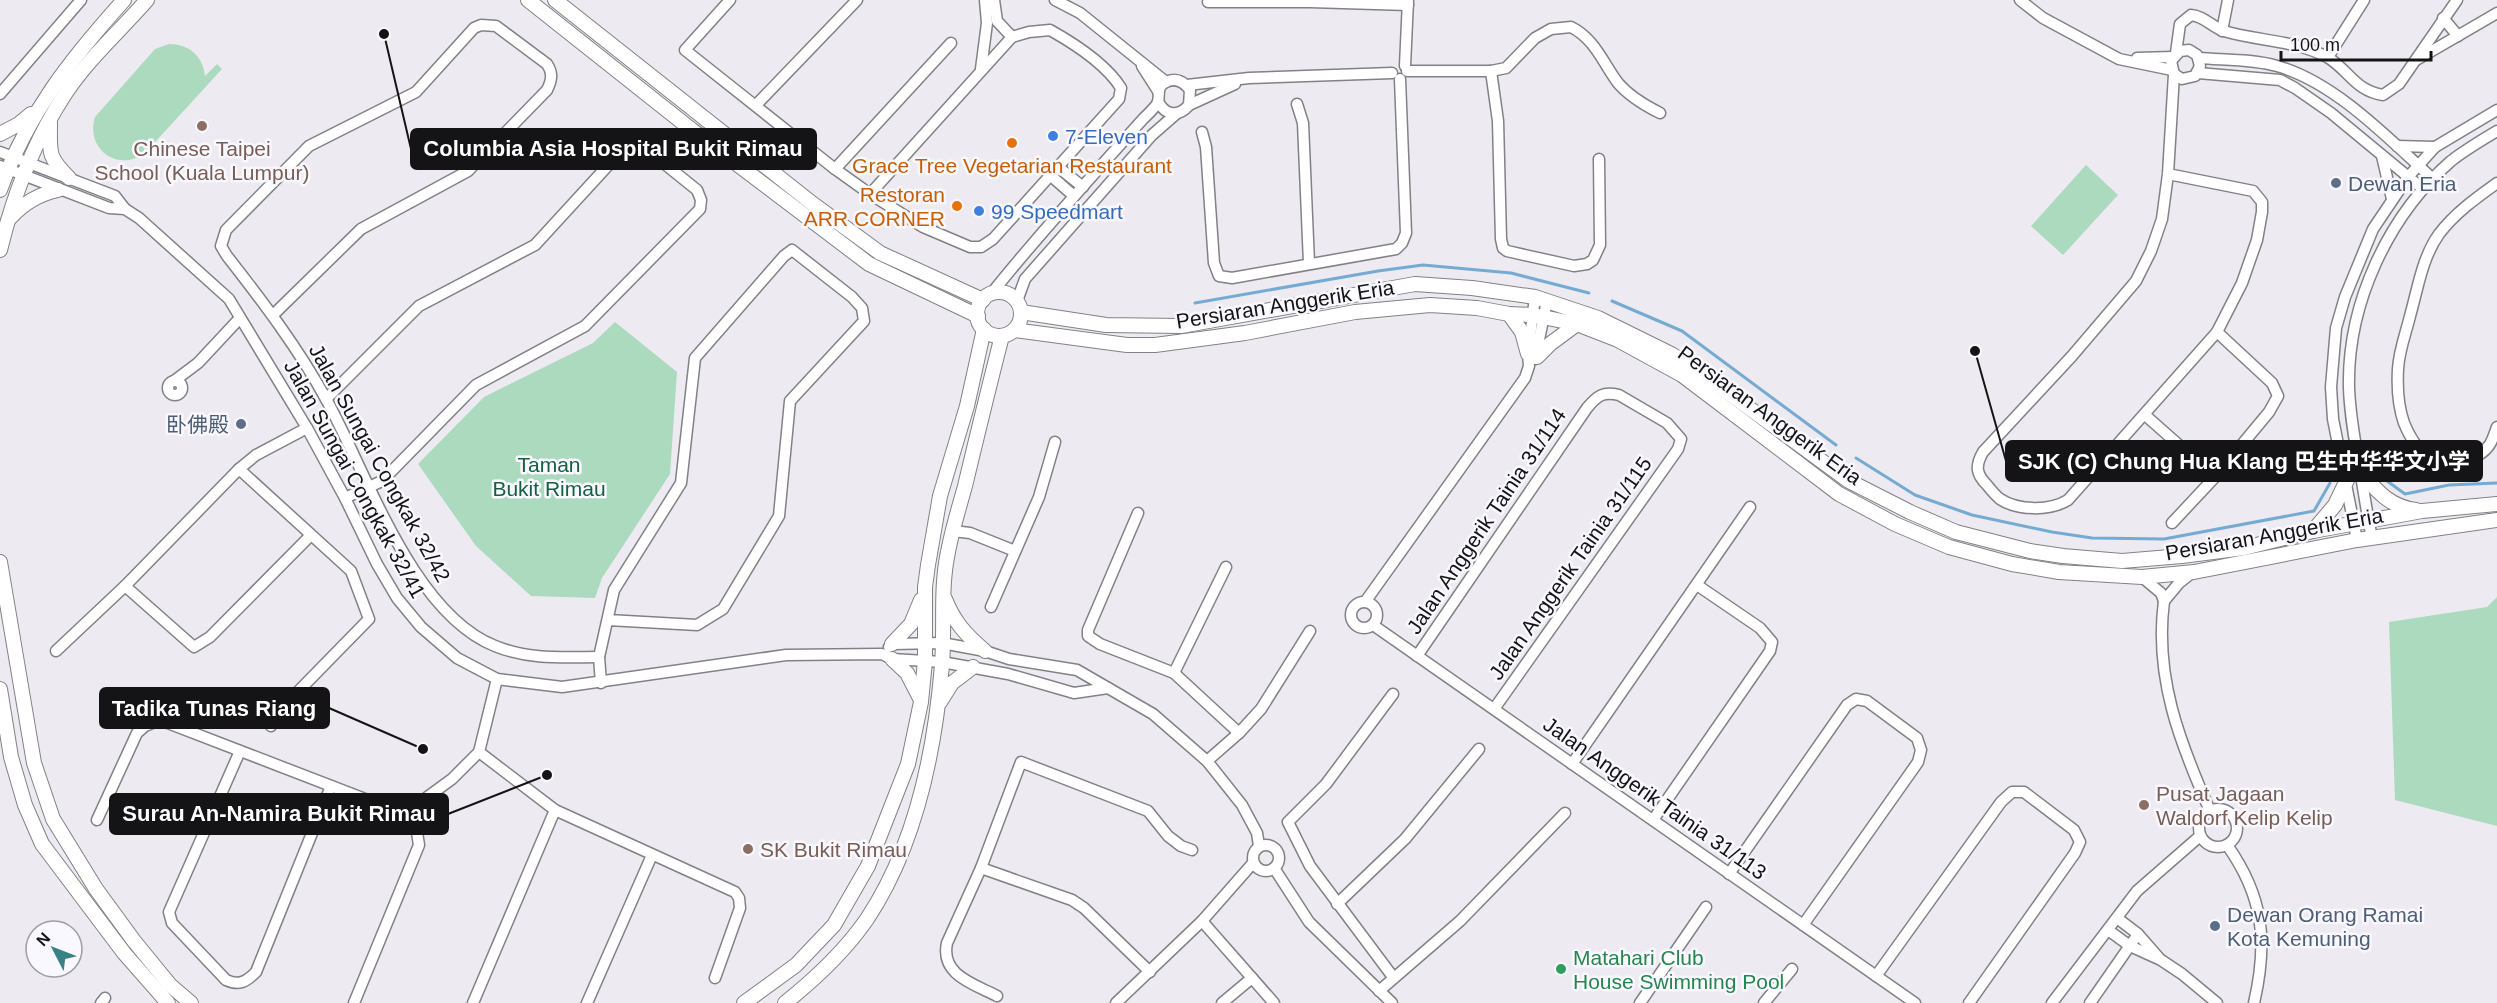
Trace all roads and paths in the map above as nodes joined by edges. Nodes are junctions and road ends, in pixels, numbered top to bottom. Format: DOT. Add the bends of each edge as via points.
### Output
graph roads {
  1 [pos="81,0"];
  2 [pos="114,0"];
  3 [pos="124,0"];
  4 [pos="147,0"];
  5 [pos="528,0"];
  6 [pos="555,0"];
  7 [pos="730,0"];
  8 [pos="857,0"];
  9 [pos="985,0"];
  10 [pos="994,0"];
  11 [pos="1055,0"];
  12 [pos="2228,0"];
  13 [pos="2364,0"];
  14 [pos="2457,0"];
  15 [pos="2021,1"];
  16 [pos="1208,2"];
  17 [pos="1408,2"];
  18 [pos="2497,13"];
  19 [pos="109,16"];
  20 [pos="2443,18"];
  21 [pos="2222,31"];
  22 [pos="2458,36"];
  23 [pos="1012,38"];
  24 [pos="951,43"];
  25 [pos="2175,55"];
  26 [pos="2328,57"];
  27 [pos="1137,58"];
  28 [pos="2199,58"];
  29 [pos="2119,59"];
  30 [pos="2415,61"];
  31 [pos="981,69"];
  32 [pos="1491,71"];
  33 [pos="1401,72"];
  34 [pos="2173,72"];
  35 [pos="2198,73"];
  36 [pos="1249,78"];
  37 [pos="1166,82"];
  38 [pos="1187,85"];
  39 [pos="0,94"];
  40 [pos="1158,97"];
  41 [pos="1297,104"];
  42 [pos="756,105"];
  43 [pos="1189,105"];
  44 [pos="36,110"];
  45 [pos="2497,110"];
  46 [pos="1660,112"];
  47 [pos="1176,114"];
  48 [pos="50,121"];
  49 [pos="2497,131"];
  50 [pos="1202,132"];
  51 [pos="0,134"];
  52 [pos="2397,146"];
  53 [pos="2435,147"];
  54 [pos="2382,156"];
  55 [pos="1599,159"];
  56 [pos="5,161"];
  57 [pos="2418,166"];
  58 [pos="835,169"];
  59 [pos="27,170"];
  60 [pos="1054,171"];
  61 [pos="2168,174"];
  62 [pos="2408,177"];
  63 [pos="69,178"];
  64 [pos="2433,179"];
  65 [pos="2497,183"];
  66 [pos="1083,186"];
  67 [pos="2423,189"];
  68 [pos="0,190"];
  69 [pos="58,190"];
  70 [pos="870,194"];
  71 [pos="1074,196"];
  72 [pos="2392,199"];
  73 [pos="125,209"];
  74 [pos="7,221"];
  75 [pos="0,250"];
  76 [pos="1309,263"];
  77 [pos="987,297"];
  78 [pos="1541,299"];
  79 [pos="1019,307"];
  80 [pos="1509,314"];
  81 [pos="273,315"];
  82 [pos="978,316"];
  83 [pos="1538,316"];
  84 [pos="240,318"];
  85 [pos="1577,324"];
  86 [pos="984,329"];
  87 [pos="2217,332"];
  88 [pos="1008,333"];
  89 [pos="1531,359"];
  90 [pos="178,385"];
  91 [pos="326,399"];
  92 [pos="1587,408"];
  93 [pos="2145,415"];
  94 [pos="2497,427"];
  95 [pos="307,428"];
  96 [pos="1055,442"];
  97 [pos="239,469"];
  98 [pos="2360,472"];
  99 [pos="2214,477"];
  100 [pos="2347,480"];
  101 [pos="369,488"];
  102 [pos="345,498"];
  103 [pos="2497,504"];
  104 [pos="1750,507"];
  105 [pos="2422,511"];
  106 [pos="1138,513"];
  107 [pos="2497,520"];
  108 [pos="2172,523"];
  109 [pos="2362,523"];
  110 [pos="953,531"];
  111 [pos="2313,531"];
  112 [pos="310,536"];
  113 [pos="2372,538"];
  114 [pos="2358,540"];
  115 [pos="1016,551"];
  116 [pos="0,562"];
  117 [pos="1226,567"];
  118 [pos="2194,572"];
  119 [pos="2142,577"];
  120 [pos="1697,585"];
  121 [pos="125,586"];
  122 [pos="925,587"];
  123 [pos="942,591"];
  124 [pos="2,596"];
  125 [pos="2164,601"];
  126 [pos="1365,602"];
  127 [pos="991,607"];
  128 [pos="608,620"];
  129 [pos="1373,625"];
  130 [pos="1310,631"];
  131 [pos="942,642"];
  132 [pos="926,643"];
  133 [pos="56,651"];
  134 [pos="985,651"];
  135 [pos="889,652"];
  136 [pos="1417,656"];
  137 [pos="599,657"];
  138 [pos="925,660"];
  139 [pos="942,662"];
  140 [pos="1050,665"];
  141 [pos="973,667"];
  142 [pos="1174,673"];
  143 [pos="497,679"];
  144 [pos="602,683"];
  145 [pos="1047,686"];
  146 [pos="1108,688"];
  147 [pos="0,689"];
  148 [pos="1393,694"];
  149 [pos="921,702"];
  150 [pos="938,707"];
  151 [pos="1494,709"];
  152 [pos="271,726"];
  153 [pos="1239,733"];
  154 [pos="1479,749"];
  155 [pos="240,751"];
  156 [pos="479,752"];
  157 [pos="1207,761"];
  158 [pos="1572,764"];
  159 [pos="332,786"];
  160 [pos="555,810"];
  161 [pos="2210,811"];
  162 [pos="1565,813"];
  163 [pos="404,814"];
  164 [pos="97,820"];
  165 [pos="1653,820"];
  166 [pos="2200,836"];
  167 [pos="2227,845"];
  168 [pos="1259,846"];
  169 [pos="1192,850"];
  170 [pos="652,855"];
  171 [pos="1253,862"];
  172 [pos="981,868"];
  173 [pos="1274,868"];
  174 [pos="1729,874"];
  175 [pos="1337,904"];
  176 [pos="1706,907"];
  177 [pos="2117,918"];
  178 [pos="1202,921"];
  179 [pos="1803,925"];
  180 [pos="2108,930"];
  181 [pos="2138,934"];
  182 [pos="2130,946"];
  183 [pos="2161,960"];
  184 [pos="1792,969"];
  185 [pos="1150,972"];
  186 [pos="1876,976"];
  187 [pos="1393,977"];
  188 [pos="715,978"];
  189 [pos="1252,978"];
  190 [pos="1379,991"];
  191 [pos="998,996"];
  192 [pos="168,1003"];
  193 [pos="191,1003"];
  194 [pos="354,1003"];
  195 [pos="473,1003"];
  196 [pos="587,1003"];
  197 [pos="744,1003"];
  198 [pos="785,1003"];
  199 [pos="1116,1003"];
  200 [pos="1222,1003"];
  201 [pos="1274,1003"];
  202 [pos="1392,1003"];
  203 [pos="1640,1003"];
  204 [pos="1764,1003"];
  205 [pos="1914,1003"];
  206 [pos="1969,1003"];
  207 [pos="2052,1003"];
  208 [pos="2090,1003"];
  209 [pos="2217,1003"];
  210 [pos="2254,1003"];
  1 -- 39 [label="street"];
  2 -- 19 [label="street"];
  3 -- 19 [label="main road"];
  4 -- 48 [label="main road" via="93,59"];
  5 -- 82 [label="main road" via="869,264"];
  6 -- 77 [label="main road" via="880,253"];
  7 -- 42 [label="street" via="685,50"];
  8 -- 42 [label="street"];
  9 -- 31 [label="street" via="987,23"];
  10 -- 23 [label="street" via="998,21"];
  11 -- 27 [label="street" via="1080,13"];
  12 -- 21 [label="street"];
  13 -- 26 [label="street"];
  14 -- 20 [label="street"];
  15 -- 29 [label="street" via="2043,18"];
  16 -- 17 [label="street"];
  17 -- 33 [label="street"];
  18 -- 22 [label="street"];
  19 -- 44 [label="main road"];
  20 -- 22 [label="street"];
  20 -- 30 [label="street"];
  21 -- 25 [label="street" via="2191,15 2180,24"];
  21 -- 26 [label="street" via="2302,47"];
  22 -- 30 [label="street"];
  23 -- 31 [label="street"];
  23 -- 60 [label="street" via="1050,30 1083,52 1121,88 1119,99"];
  24 -- 58 [label="street"];
  25 -- 28 [label="street" via="2189,50"];
  25 -- 29 [label="street"];
  25 -- 34 [label="street"];
  26 -- 30 [label="street" via="2364,88 2383,94 2399,84"];
  27 -- 37 [label="street"];
  27 -- 40 [label="street"];
  28 -- 35 [label="street"];
  28 -- 52 [label="street" via="2259,62 2295,72 2344,102"];
  29 -- 34 [label="street"];
  31 -- 70 [label="street"];
  32 -- 33 [label="street"];
  32 -- 46 [label="street" via="1506,68 1535,38 1551,29 1571,27 1588,38 1622,86 1644,105"];
  32 -- 55 [label="street" via="1498,121 1503,248 1575,266 1593,260 1600,245"];
  33 -- 36 [label="street"];
  33 -- 76 [label="street" via="1406,239 1396,249"];
  34 -- 35 [label="street" via="2186,79"];
  34 -- 61 [label="street"];
  35 -- 54 [label="street" via="2280,80 2331,113"];
  36 -- 38 [label="street"];
  36 -- 43 [label="street"];
  37 -- 38 [label="street" via="1177,80"];
  37 -- 40 [label="street"];
  38 -- 43 [label="street"];
  40 -- 47 [label="street" via="1165,111"];
  40 -- 66 [label="street"];
  41 -- 76 [label="street" via="1303,123"];
  42 -- 58 [label="street"];
  43 -- 47 [label="street"];
  44 -- 51 [label="main road"];
  44 -- 56 [label="main road"];
  45 -- 53 [label="street"];
  47 -- 79 [label="street" via="1152,135 1025,279"];
  48 -- 59 [label="main road"];
  48 -- 63 [label="main road" via="50,155"];
  49 -- 64 [label="street" via="2452,160"];
  50 -- 76 [label="street" via="1214,263 1219,276 1232,278"];
  52 -- 53 [label="street"];
  52 -- 57 [label="street"];
  53 -- 57 [label="street"];
  54 -- 62 [label="street"];
  54 -- 72 [label="street"];
  56 -- 59 [label="street"];
  56 -- 68 [label="main road"];
  57 -- 62 [label="street"];
  57 -- 64 [label="street"];
  58 -- 70 [label="street"];
  59 -- 63 [label="street"];
  59 -- 69 [label="street, Jalan Sungai Congkak 32/41"];
  59 -- 74 [label="main road"];
  60 -- 66 [label="street"];
  60 -- 70 [label="street" via="993,239 981,247 970,247 923,227"];
  60 -- 71 [label="street"];
  61 -- 87 [label="street" via="2253,191 2262,202 2257,240 2242,283"];
  61 -- 93 [label="street" via="2162,219 2136,281 1983,452 1977,462 1979,477 1998,498 2018,505 2058,506 2068,500"];
  62 -- 67 [label="street"];
  62 -- 72 [label="street"];
  63 -- 73 [label="street" via="115,196"];
  64 -- 67 [label="street"];
  65 -- 94 [label="street" via="2458,212 2431,246 2398,369 2401,413 2417,446 2427,456 2445,461 2471,458 2491,443"];
  66 -- 71 [label="street"];
  67 -- 98 [label="street" via="2399,220 2383,250 2355,331 2349,388"];
  69 -- 73 [label="street, Jalan Sungai Congkak 32/41" via="109,208"];
  69 -- 74 [label="main road" via="29,201"];
  71 -- 77 [label="street"];
  72 -- 100 [label="street" via="2356,266 2336,328 2331,387 2337,441"];
  73 -- 84 [label="street, Jalan Sungai Congkak 32/41" via="229,298"];
  74 -- 75 [label="main road"];
  77 -- 79 [label="main road" via="1005,293"];
  77 -- 82 [label="main road"];
  78 -- 79 [label="main road, Persiaran Anggerik Eria" via="1415,284 1160,327 1062,320"];
  78 -- 83 [label="street"];
  78 -- 111 [label="main road, Persiaran Anggerik Eria" via="1599,318 1671,354 1849,481 1956,532 2030,551 2122,561 2244,548"];
  79 -- 88 [label="main road" via="1018,325"];
  80 -- 83 [label="main road, Persiaran Anggerik Eria"];
  80 -- 88 [label="main road, Persiaran Anggerik Eria" via="1457,306 1403,307 1155,345"];
  80 -- 89 [label="main road" via="1522,332"];
  81 -- 81 [label="street, Jalan Sungai Congkak 32/42" via="361,229 468,171 547,90 551,81 547,64 496,27 481,25 416,92 309,146 226,230 221,246"];
  81 -- 91 [label="street, Jalan Sungai Congkak 32/42"];
  82 -- 86 [label="main road"];
  83 -- 85 [label="main road, Persiaran Anggerik Eria"];
  83 -- 89 [label="street"];
  84 -- 90 [label="street"];
  84 -- 95 [label="street, Jalan Sungai Congkak 32/41"];
  85 -- 89 [label="main road"];
  85 -- 119 [label="main road, Persiaran Anggerik Eria" via="1618,340 1682,375 1839,494 1895,524 1949,547 2012,564 2059,572"];
  86 -- 88 [label="main road" via="995,336"];
  86 -- 122 [label="main road" via="967,406 940,496"];
  87 -- 93 [label="street"];
  87 -- 99 [label="street" via="2272,383 2278,396"];
  88 -- 110 [label="main road"];
  89 -- 126 [label="street" via="1525,378"];
  91 -- 101 [label="street, Jalan Sungai Congkak 32/42"];
  91 -- 101 [label="street" via="419,306 535,245 624,148 635,144 646,149 697,190 700,209 585,326 476,385 382,481"];
  92 -- 136 [label="street, Jalan Anggerik Tainia 31/114"];
  92 -- 151 [label="street, Jalan Anggerik Tainia 31/115" via="1598,396 1618,395 1672,427 1681,439 1678,449"];
  93 -- 99 [label="street"];
  95 -- 97 [label="street" via="256,455"];
  95 -- 102 [label="street, Jalan Sungai Congkak 32/41"];
  96 -- 115 [label="street"];
  97 -- 112 [label="street"];
  97 -- 121 [label="street"];
  98 -- 105 [label="main road" via="2391,502"];
  98 -- 109 [label="street"];
  99 -- 108 [label="street"];
  100 -- 109 [label="street"];
  100 -- 111 [label="main road" via="2335,506"];
  101 -- 102 [label="street"];
  101 -- 137 [label="street, Jalan Sungai Congkak 32/42" via="433,598 473,634 495,646 531,656"];
  102 -- 143 [label="street, Jalan Sungai Congkak 32/41" via="377,564 408,613 457,658"];
  103 -- 105 [label="main road, Persiaran Anggerik Eria"];
  104 -- 120 [label="street"];
  105 -- 109 [label="main road, Persiaran Anggerik Eria"];
  106 -- 142 [label="street" via="1088,636"];
  107 -- 113 [label="main road, Persiaran Anggerik Eria"];
  109 -- 111 [label="main road, Persiaran Anggerik Eria"];
  109 -- 113 [label="street"];
  109 -- 114 [label="street"];
  110 -- 115 [label="street" via="970,533"];
  110 -- 123 [label="main road"];
  112 -- 121 [label="street" via="210,636 194,647"];
  112 -- 152 [label="street" via="351,571 369,619 279,711"];
  113 -- 114 [label="main road, Persiaran Anggerik Eria"];
  114 -- 118 [label="main road, Persiaran Anggerik Eria"];
  115 -- 127 [label="street"];
  116 -- 124 [label="main road"];
  117 -- 142 [label="street"];
  118 -- 119 [label="main road, Persiaran Anggerik Eria"];
  118 -- 125 [label="street"];
  119 -- 125 [label="street" via="2161,593"];
  120 -- 158 [label="street"];
  120 -- 165 [label="street" via="1760,628 1772,642 1770,651"];
  121 -- 133 [label="street"];
  122 -- 132 [label="main road"];
  122 -- 135 [label="main road" via="911,624"];
  123 -- 131 [label="main road"];
  123 -- 134 [label="main road" via="962,632"];
  124 -- 193 [label="main road" via="34,764 53,819 134,941 170,985"];
  125 -- 161 [label="street" via="2162,655 2168,692 2186,757"];
  126 -- 129 [label="street" via="1375,610"];
  126 -- 129 [label="street" via="1354,607 1351,619 1359,628"];
  128 -- 128 [label="street" via="614,590 681,483 695,358 792,250 852,297 861,308 864,321 790,401 779,516 723,609 697,625"];
  128 -- 137 [label="street"];
  129 -- 136 [label="street, Jalan Anggerik Tainia 31/113"];
  130 -- 153 [label="street" via="1261,709"];
  131 -- 132 [label="street"];
  131 -- 134 [label="street"];
  131 -- 139 [label="main road"];
  132 -- 135 [label="street"];
  132 -- 138 [label="main road"];
  134 -- 140 [label="street"];
  135 -- 138 [label="street"];
  135 -- 144 [label="street, Jalan Sungai Congkak 32/41" via="786,655"];
  135 -- 149 [label="main road" via="908,673"];
  136 -- 151 [label="street, Jalan Anggerik Tainia 31/113"];
  137 -- 144 [label="street"];
  138 -- 139 [label="street"];
  138 -- 149 [label="main road"];
  139 -- 141 [label="street"];
  139 -- 150 [label="main road"];
  140 -- 145 [label="street"];
  140 -- 146 [label="street" via="1077,670"];
  141 -- 145 [label="street"];
  141 -- 150 [label="main road" via="952,683"];
  142 -- 153 [label="street"];
  143 -- 144 [label="street, Jalan Sungai Congkak 32/41" via="562,687"];
  143 -- 156 [label="street"];
  145 -- 146 [label="street" via="1074,693"];
  146 -- 157 [label="street" via="1153,714"];
  147 -- 192 [label="main road" via="11,757 25,806 42,844 124,953"];
  148 -- 175 [label="street" via="1326,784 1287,822 1310,866"];
  149 -- 197 [label="main road" via="908,764 885,826 834,925 796,965"];
  150 -- 198 [label="main road" via="922,788 887,882 851,940"];
  151 -- 158 [label="street, Jalan Anggerik Tainia 31/113"];
  153 -- 157 [label="street"];
  154 -- 175 [label="street" via="1405,839"];
  155 -- 159 [label="street"];
  155 -- 159 [label="street" via="169,912 172,923 226,980 235,984 248,981 256,972"];
  155 -- 164 [label="street" via="160,720 145,726 137,733"];
  156 -- 160 [label="street"];
  156 -- 163 [label="street"];
  157 -- 168 [label="street" via="1242,805 1257,833"];
  158 -- 165 [label="street, Jalan Anggerik Tainia 31/113"];
  159 -- 163 [label="street"];
  160 -- 170 [label="street"];
  160 -- 195 [label="street"];
  161 -- 166 [label="street" via="2201,820"];
  161 -- 167 [label="street" via="2223,810 2234,817 2236,836"];
  162 -- 187 [label="street" via="1460,921"];
  163 -- 194 [label="street" via="416,826 419,845"];
  165 -- 174 [label="street, Jalan Anggerik Tainia 31/113"];
  166 -- 167 [label="street" via="2210,846"];
  166 -- 177 [label="street" via="2137,891"];
  167 -- 210 [label="street" via="2243,868 2258,909 2262,937"];
  168 -- 171 [label="street"];
  168 -- 173 [label="street" via="1270,846 1278,852"];
  169 -- 172 [label="street" via="1168,836 1148,811 1021,762"];
  170 -- 188 [label="street" via="730,888 740,898"];
  170 -- 196 [label="street"];
  171 -- 173 [label="street" via="1262,871"];
  171 -- 178 [label="street"];
  172 -- 185 [label="street" via="1072,900"];
  172 -- 191 [label="street" via="947,943 946,963 957,975"];
  173 -- 190 [label="street" via="1309,922"];
  174 -- 179 [label="street, Jalan Anggerik Tainia 31/113"];
  174 -- 179 [label="street" via="1839,715 1856,699 1867,701 1917,738 1918,762"];
  175 -- 187 [label="street"];
  176 -- 203 [label="street"];
  177 -- 180 [label="street"];
  177 -- 181 [label="street"];
  178 -- 185 [label="street"];
  178 -- 189 [label="street"];
  179 -- 186 [label="street, Jalan Anggerik Tainia 31/113"];
  180 -- 182 [label="street"];
  180 -- 207 [label="street"];
  181 -- 182 [label="street"];
  181 -- 183 [label="street"];
  182 -- 183 [label="street"];
  182 -- 208 [label="street"];
  183 -- 209 [label="street"];
  184 -- 204 [label="street"];
  185 -- 199 [label="street"];
  186 -- 205 [label="street, Jalan Anggerik Tainia 31/113"];
  186 -- 206 [label="street" via="2001,802 2012,792 2025,792 2074,830 2080,842"];
  187 -- 190 [label="street"];
  189 -- 200 [label="street"];
  189 -- 201 [label="street"];
  190 -- 202 [label="street"];
}
